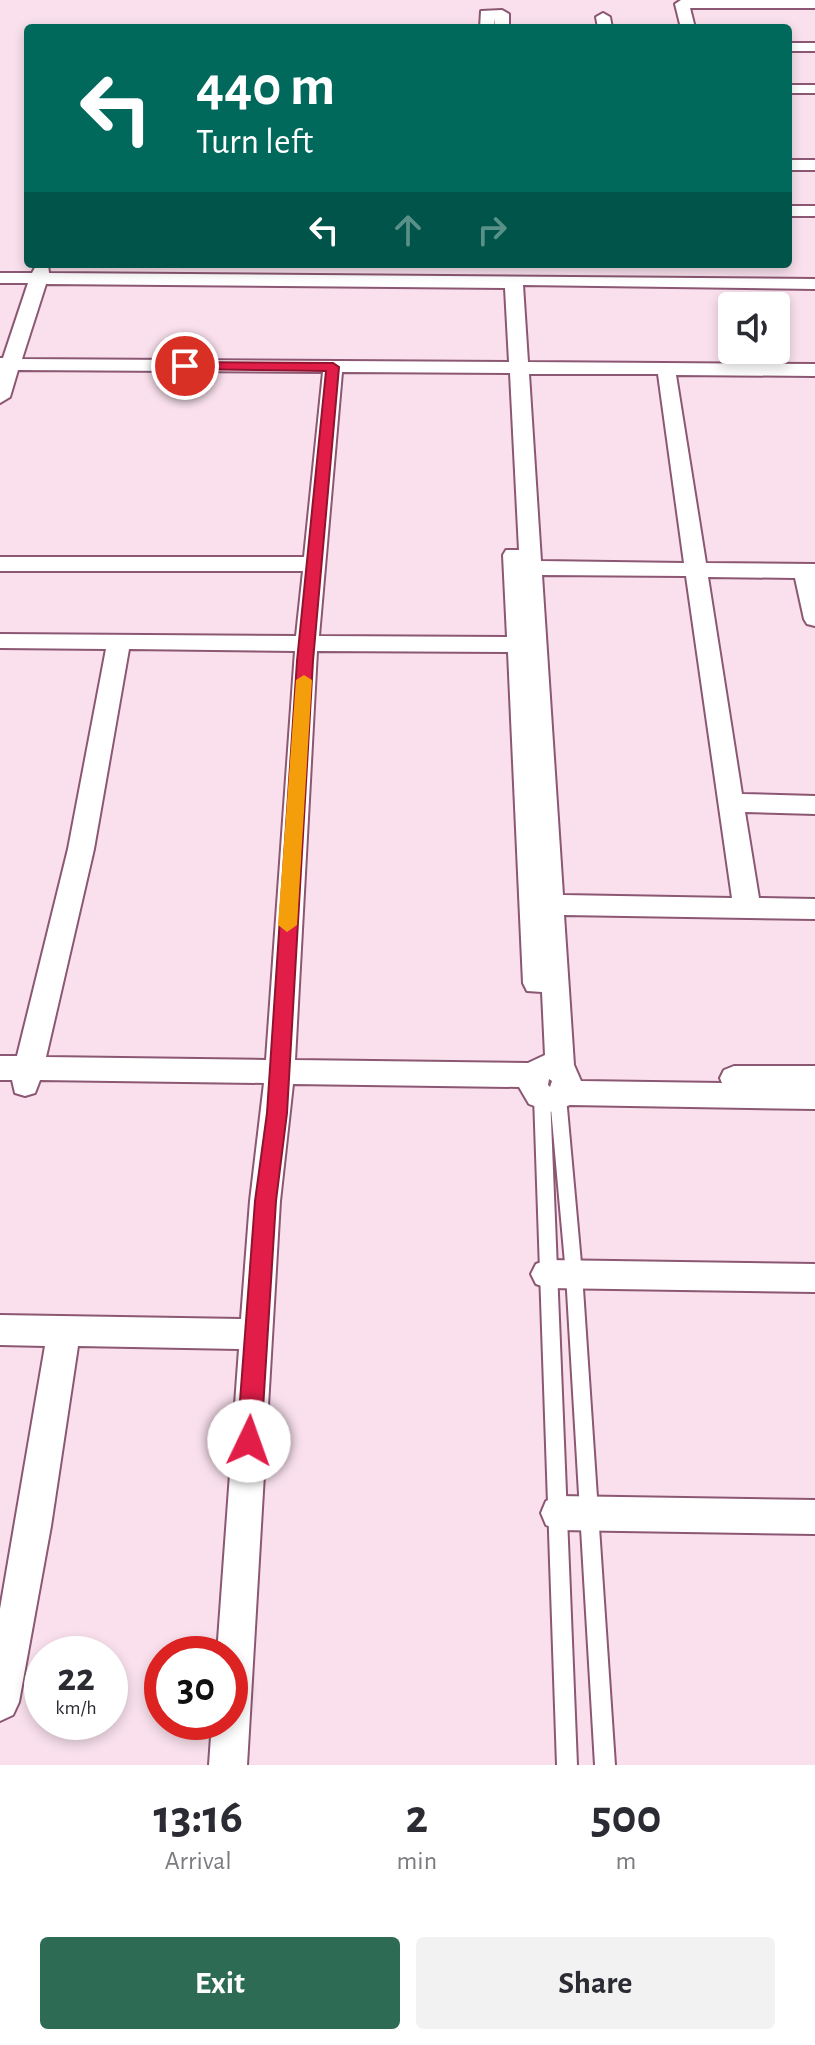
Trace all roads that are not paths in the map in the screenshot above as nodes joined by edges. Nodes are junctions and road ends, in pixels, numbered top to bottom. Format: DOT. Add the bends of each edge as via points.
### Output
graph roads {
  1 [pos="757,2"];
  2 [pos="815,4"];
  3 [pos="487,24"];
  4 [pos="502,24"];
  5 [pos="687,24"];
  6 [pos="792,47"];
  7 [pos="815,47"];
  8 [pos="792,89"];
  9 [pos="815,89"];
  10 [pos="792,165"];
  11 [pos="815,165"];
  12 [pos="792,211"];
  13 [pos="815,211"];
  14 [pos="0,267"];
  15 [pos="815,272"];
  16 [pos="40,273"];
  17 [pos="504,273"];
  18 [pos="0,278"];
  19 [pos="815,284"];
  20 [pos="5,364"];
  21 [pos="333,367"];
  22 [pos="511,367"];
  23 [pos="666,368"];
  24 [pos="815,370"];
  25 [pos="0,397"];
  26 [pos="0,564"];
  27 [pos="315,564"];
  28 [pos="523,568"];
  29 [pos="697,570"];
  30 [pos="809,571"];
  31 [pos="815,619"];
  32 [pos="0,641"];
  33 [pos="119,643"];
  34 [pos="307,645"];
  35 [pos="527,645"];
  36 [pos="732,803"];
  37 [pos="815,805"];
  38 [pos="541,905"];
  39 [pos="747,908"];
  40 [pos="815,909"];
  41 [pos="13,1076"];
  42 [pos="815,1078"];
  43 [pos="278,1079"];
  44 [pos="550,1083"];
  45 [pos="815,1097"];
  46 [pos="560,1274"];
  47 [pos="815,1278"];
  48 [pos="0,1330"];
  49 [pos="64,1331"];
  50 [pos="256,1334"];
  51 [pos="574,1513"];
  52 [pos="814,1523"];
  53 [pos="0,1702"];
  54 [pos="228,1765"];
  55 [pos="567,1765"];
  56 [pos="605,1765"];
  1 -- 2 [label="street"];
  1 -- 5 [label="street" via="682,4"];
  3 -- 4 [label="street" via="486,14 493,12 502,14"];
  6 -- 7 [label="street"];
  8 -- 9 [label="street"];
  10 -- 11 [label="street"];
  12 -- 13 [label="street"];
  14 -- 16 [label="street"];
  15 -- 17 [label="street"];
  16 -- 17 [label="street"];
  16 -- 18 [label="street"];
  16 -- 20 [label="street"];
  17 -- 19 [label="street"];
  17 -- 22 [label="street"];
  20 -- 21 [label="street"];
  20 -- 25 [label="street"];
  21 -- 22 [label="street"];
  21 -- 27 [label="street"];
  22 -- 23 [label="street"];
  22 -- 28 [label="street" via="514,502"];
  23 -- 24 [label="street"];
  23 -- 29 [label="street"];
  26 -- 27 [label="street"];
  27 -- 34 [label="street"];
  28 -- 29 [label="street"];
  28 -- 35 [label="street"];
  29 -- 30 [label="street"];
  29 -- 36 [label="street"];
  30 -- 31 [label="street"];
  32 -- 33 [label="street"];
  33 -- 34 [label="street"];
  33 -- 41 [label="street" via="81,849"];
  34 -- 35 [label="street"];
  34 -- 43 [label="street"];
  35 -- 38 [label="street"];
  36 -- 37 [label="street"];
  36 -- 39 [label="street"];
  38 -- 39 [label="street"];
  38 -- 44 [label="street"];
  39 -- 40 [label="street"];
  41 -- 43 [label="street"];
  42 -- 44 [label="street"];
  43 -- 44 [label="street"];
  43 -- 50 [label="street"];
  44 -- 45 [label="street"];
  44 -- 46 [label="lane"];
  44 -- 46 [label="lane"];
  46 -- 47 [label="street"];
  46 -- 51 [label="lane"];
  46 -- 51 [label="lane"];
  48 -- 49 [label="street"];
  49 -- 50 [label="street"];
  49 -- 53 [label="street"];
  50 -- 54 [label="street"];
  51 -- 52 [label="street"];
  51 -- 55 [label="lane"];
  51 -- 56 [label="lane"];
}
